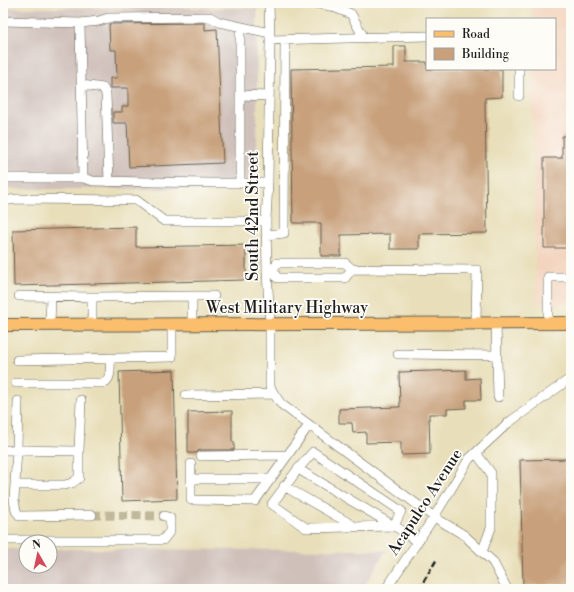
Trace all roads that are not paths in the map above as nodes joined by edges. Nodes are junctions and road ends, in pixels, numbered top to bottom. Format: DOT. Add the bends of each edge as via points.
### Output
graph roads {
  1 [pos="269,3"];
  2 [pos="314,3"];
  3 [pos="3,21"];
  4 [pos="80,22"];
  5 [pos="240,27"];
  6 [pos="426,36"];
  7 [pos="270,37"];
  8 [pos="364,38"];
  9 [pos="285,40"];
  10 [pos="519,70"];
  11 [pos="82,85"];
  12 [pos="240,95"];
  13 [pos="269,96"];
  14 [pos="519,96"];
  15 [pos="269,112"];
  16 [pos="285,112"];
  17 [pos="3,178"];
  18 [pos="83,178"];
  19 [pos="109,182"];
  20 [pos="240,183"];
  21 [pos="268,183"];
  22 [pos="3,201"];
  23 [pos="266,221"];
  24 [pos="267,236"];
  25 [pos="352,269"];
  26 [pos="270,270"];
  27 [pos="571,276"];
  28 [pos="19,296"];
  29 [pos="50,296"];
  30 [pos="192,296"];
  31 [pos="214,296"];
  32 [pos="92,297"];
  33 [pos="476,323"];
  34 [pos="496,323"];
  35 [pos="548,323"];
  36 [pos="571,323"];
  37 [pos="172,324"];
  38 [pos="192,324"];
  39 [pos="270,324"];
  40 [pos="3,325"];
  41 [pos="50,325"];
  42 [pos="92,325"];
  43 [pos="398,354"];
  44 [pos="496,355"];
  45 [pos="110,358"];
  46 [pos="17,360"];
  47 [pos="571,378"];
  48 [pos="16,383"];
  49 [pos="274,394"];
  50 [pos="186,395"];
  51 [pos="498,397"];
  52 [pos="80,400"];
  53 [pos="18,401"];
  54 [pos="309,424"];
  55 [pos="3,450"];
  56 [pos="17,450"];
  57 [pos="79,451"];
  58 [pos="476,453"];
  59 [pos="288,455"];
  60 [pos="201,456"];
  61 [pos="191,464"];
  62 [pos="298,469"];
  63 [pos="191,479"];
  64 [pos="271,479"];
  65 [pos="15,485"];
  66 [pos="284,486"];
  67 [pos="92,515"];
  68 [pos="164,516"];
  69 [pos="434,517"];
  70 [pos="394,526"];
  71 [pos="355,527"];
  72 [pos="3,540"];
  73 [pos="417,542"];
  74 [pos="482,552"];
  75 [pos="386,589"];
  76 [pos="507,589"];
  1 -- 7 [label="street, South 42nd Street"];
  2 -- 8 [label="street" via="352,14"];
  3 -- 4 [label="street"];
  4 -- 5 [label="street" via="108,18 210,17"];
  4 -- 11 [label="street"];
  5 -- 7 [label="street"];
  5 -- 12 [label="street"];
  6 -- 8 [label="street"];
  7 -- 9 [label="street"];
  7 -- 13 [label="street, South 42nd Street"];
  8 -- 9 [label="street"];
  9 -- 16 [label="street"];
  10 -- 14 [label="street"];
  11 -- 18 [label="street"];
  11 -- 19 [label="street" via="103,88 106,94"];
  12 -- 13 [label="street"];
  12 -- 20 [label="street"];
  13 -- 15 [label="street, South 42nd Street"];
  15 -- 16 [label="street"];
  15 -- 21 [label="street, South 42nd Street"];
  16 -- 24 [label="street" via="284,233"];
  17 -- 18 [label="street"];
  18 -- 19 [label="street"];
  19 -- 20 [label="street"];
  20 -- 21 [label="street"];
  21 -- 23 [label="street, South 42nd Street"];
  22 -- 23 [label="street" via="136,200 164,221"];
  23 -- 24 [label="street, South 42nd Street"];
  24 -- 26 [label="street, South 42nd Street"];
  25 -- 26 [label="street" via="345,263 277,263"];
  25 -- 26 [label="street" via="344,278 277,278"];
  25 -- 33 [label="street" via="477,270"];
  26 -- 39 [label="street, South 42nd Street"];
  27 -- 35 [label="street" via="548,277"];
  28 -- 29 [label="street"];
  29 -- 32 [label="street"];
  29 -- 41 [label="street"];
  30 -- 31 [label="street"];
  30 -- 32 [label="street"];
  30 -- 38 [label="street"];
  32 -- 42 [label="street"];
  33 -- 34 [label="main road, West Military Highway"];
  33 -- 39 [label="main road, West Military Highway"];
  34 -- 35 [label="main road, West Military Highway"];
  34 -- 44 [label="street"];
  35 -- 36 [label="main road, West Military Highway"];
  37 -- 38 [label="main road, West Military Highway"];
  37 -- 42 [label="main road, West Military Highway"];
  37 -- 45 [label="street" via="172,358"];
  38 -- 39 [label="main road, West Military Highway"];
  39 -- 49 [label="street, South 42nd Street" via="270,387"];
  40 -- 41 [label="main road, West Military Highway"];
  41 -- 42 [label="main road, West Military Highway"];
  43 -- 44 [label="street"];
  44 -- 51 [label="street"];
  45 -- 46 [label="street"];
  45 -- 48 [label="street" via="109,378 104,383"];
  47 -- 58 [label="street, Acapulco Avenue" via="508,423"];
  49 -- 50 [label="street"];
  49 -- 54 [label="street" via="281,404"];
  52 -- 57 [label="street"];
  53 -- 56 [label="street"];
  54 -- 59 [label="street"];
  54 -- 69 [label="street"];
  55 -- 56 [label="street"];
  56 -- 57 [label="street"];
  56 -- 65 [label="street"];
  57 -- 65 [label="street" via="79,478 72,483"];
  58 -- 69 [label="street, Acapulco Avenue" via="469,459"];
  58 -- 74 [label="street" via="491,473 490,528"];
  59 -- 60 [label="street"];
  59 -- 64 [label="street"];
  61 -- 63 [label="street"];
  62 -- 66 [label="street"];
  62 -- 70 [label="street"];
  62 -- 70 [label="street" via="313,452 401,511"];
  63 -- 64 [label="street"];
  63 -- 64 [label="street" via="191,500 255,501"];
  65 -- 67 [label="street" via="15,505 20,516"];
  66 -- 71 [label="street"];
  66 -- 71 [label="street" via="272,504 306,528"];
  68 -- 72 [label="street" via="170,518 170,531 163,540"];
  69 -- 73 [label="street, Acapulco Avenue"];
  69 -- 74 [label="street" via="464,535"];
  70 -- 71 [label="street"];
  70 -- 73 [label="street"];
  73 -- 75 [label="street, Acapulco Avenue"];
  74 -- 76 [label="street" via="493,562"];
}
